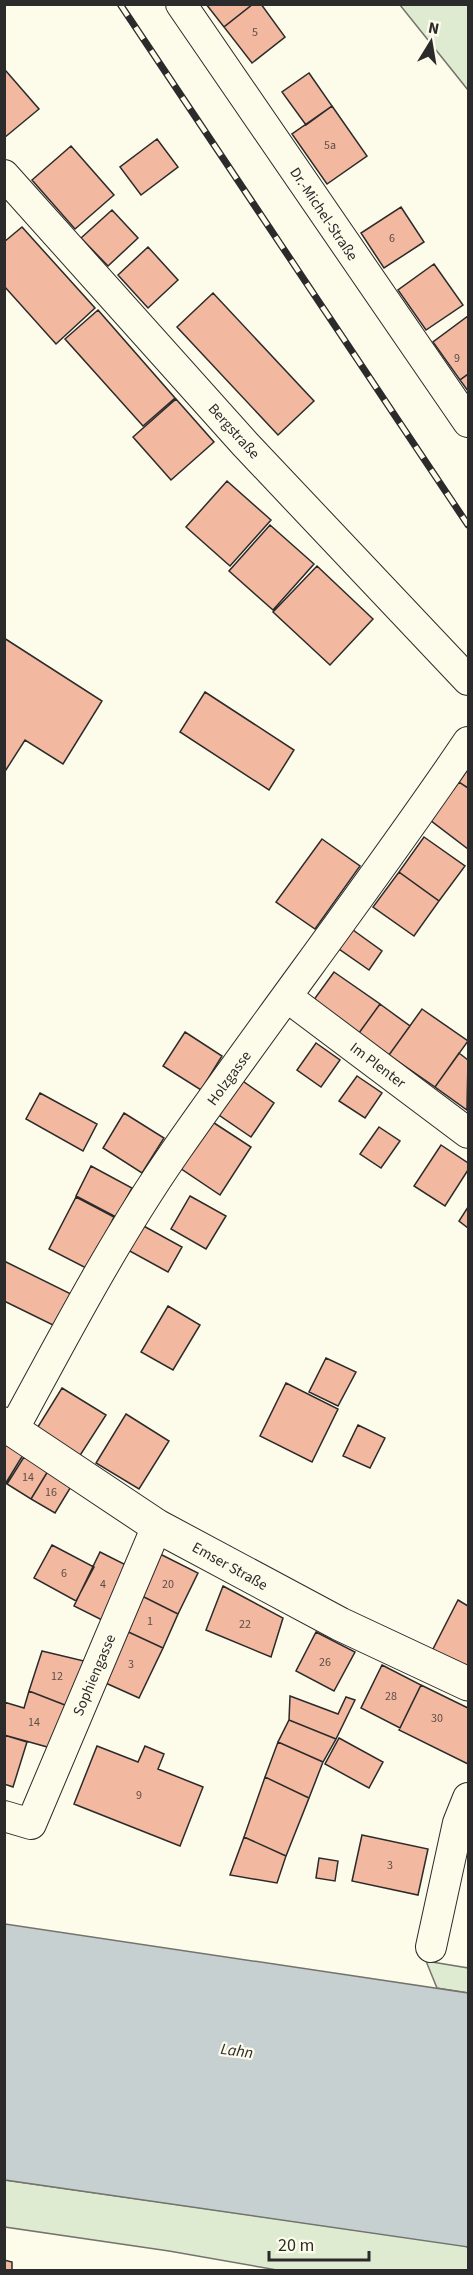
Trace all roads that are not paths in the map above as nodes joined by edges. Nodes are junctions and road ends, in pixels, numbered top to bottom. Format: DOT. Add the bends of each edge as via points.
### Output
graph roads {
  1 [pos="181,4"];
  2 [pos="4,176"];
  3 [pos="468,422"];
  4 [pos="468,680"];
  5 [pos="468,742"];
  6 [pos="287,997"];
  7 [pos="468,1132"];
  8 [pos="9,1427"];
  9 [pos="157,1526"];
  10 [pos="468,1683"];
  11 [pos="468,1798"];
  12 [pos="18,1820"];
  13 [pos="431,1947"];
  1 -- 3 [label="street, Dr.-Michel-Straße"];
  2 -- 4 [label="street, Bergstraße" via="245,444"];
  5 -- 6 [label="street, Holzgasse"];
  6 -- 7 [label="street, Im Plenter"];
  6 -- 8 [label="street, Holzgasse" via="175,1153 118,1241"];
  8 -- 9 [label="street, Emser Straße"];
  9 -- 10 [label="street, Emser Straße" via="340,1623"];
  9 -- 12 [label="street, Sophiengasse"];
  11 -- 13 [label="street" via="458,1823"];
}
